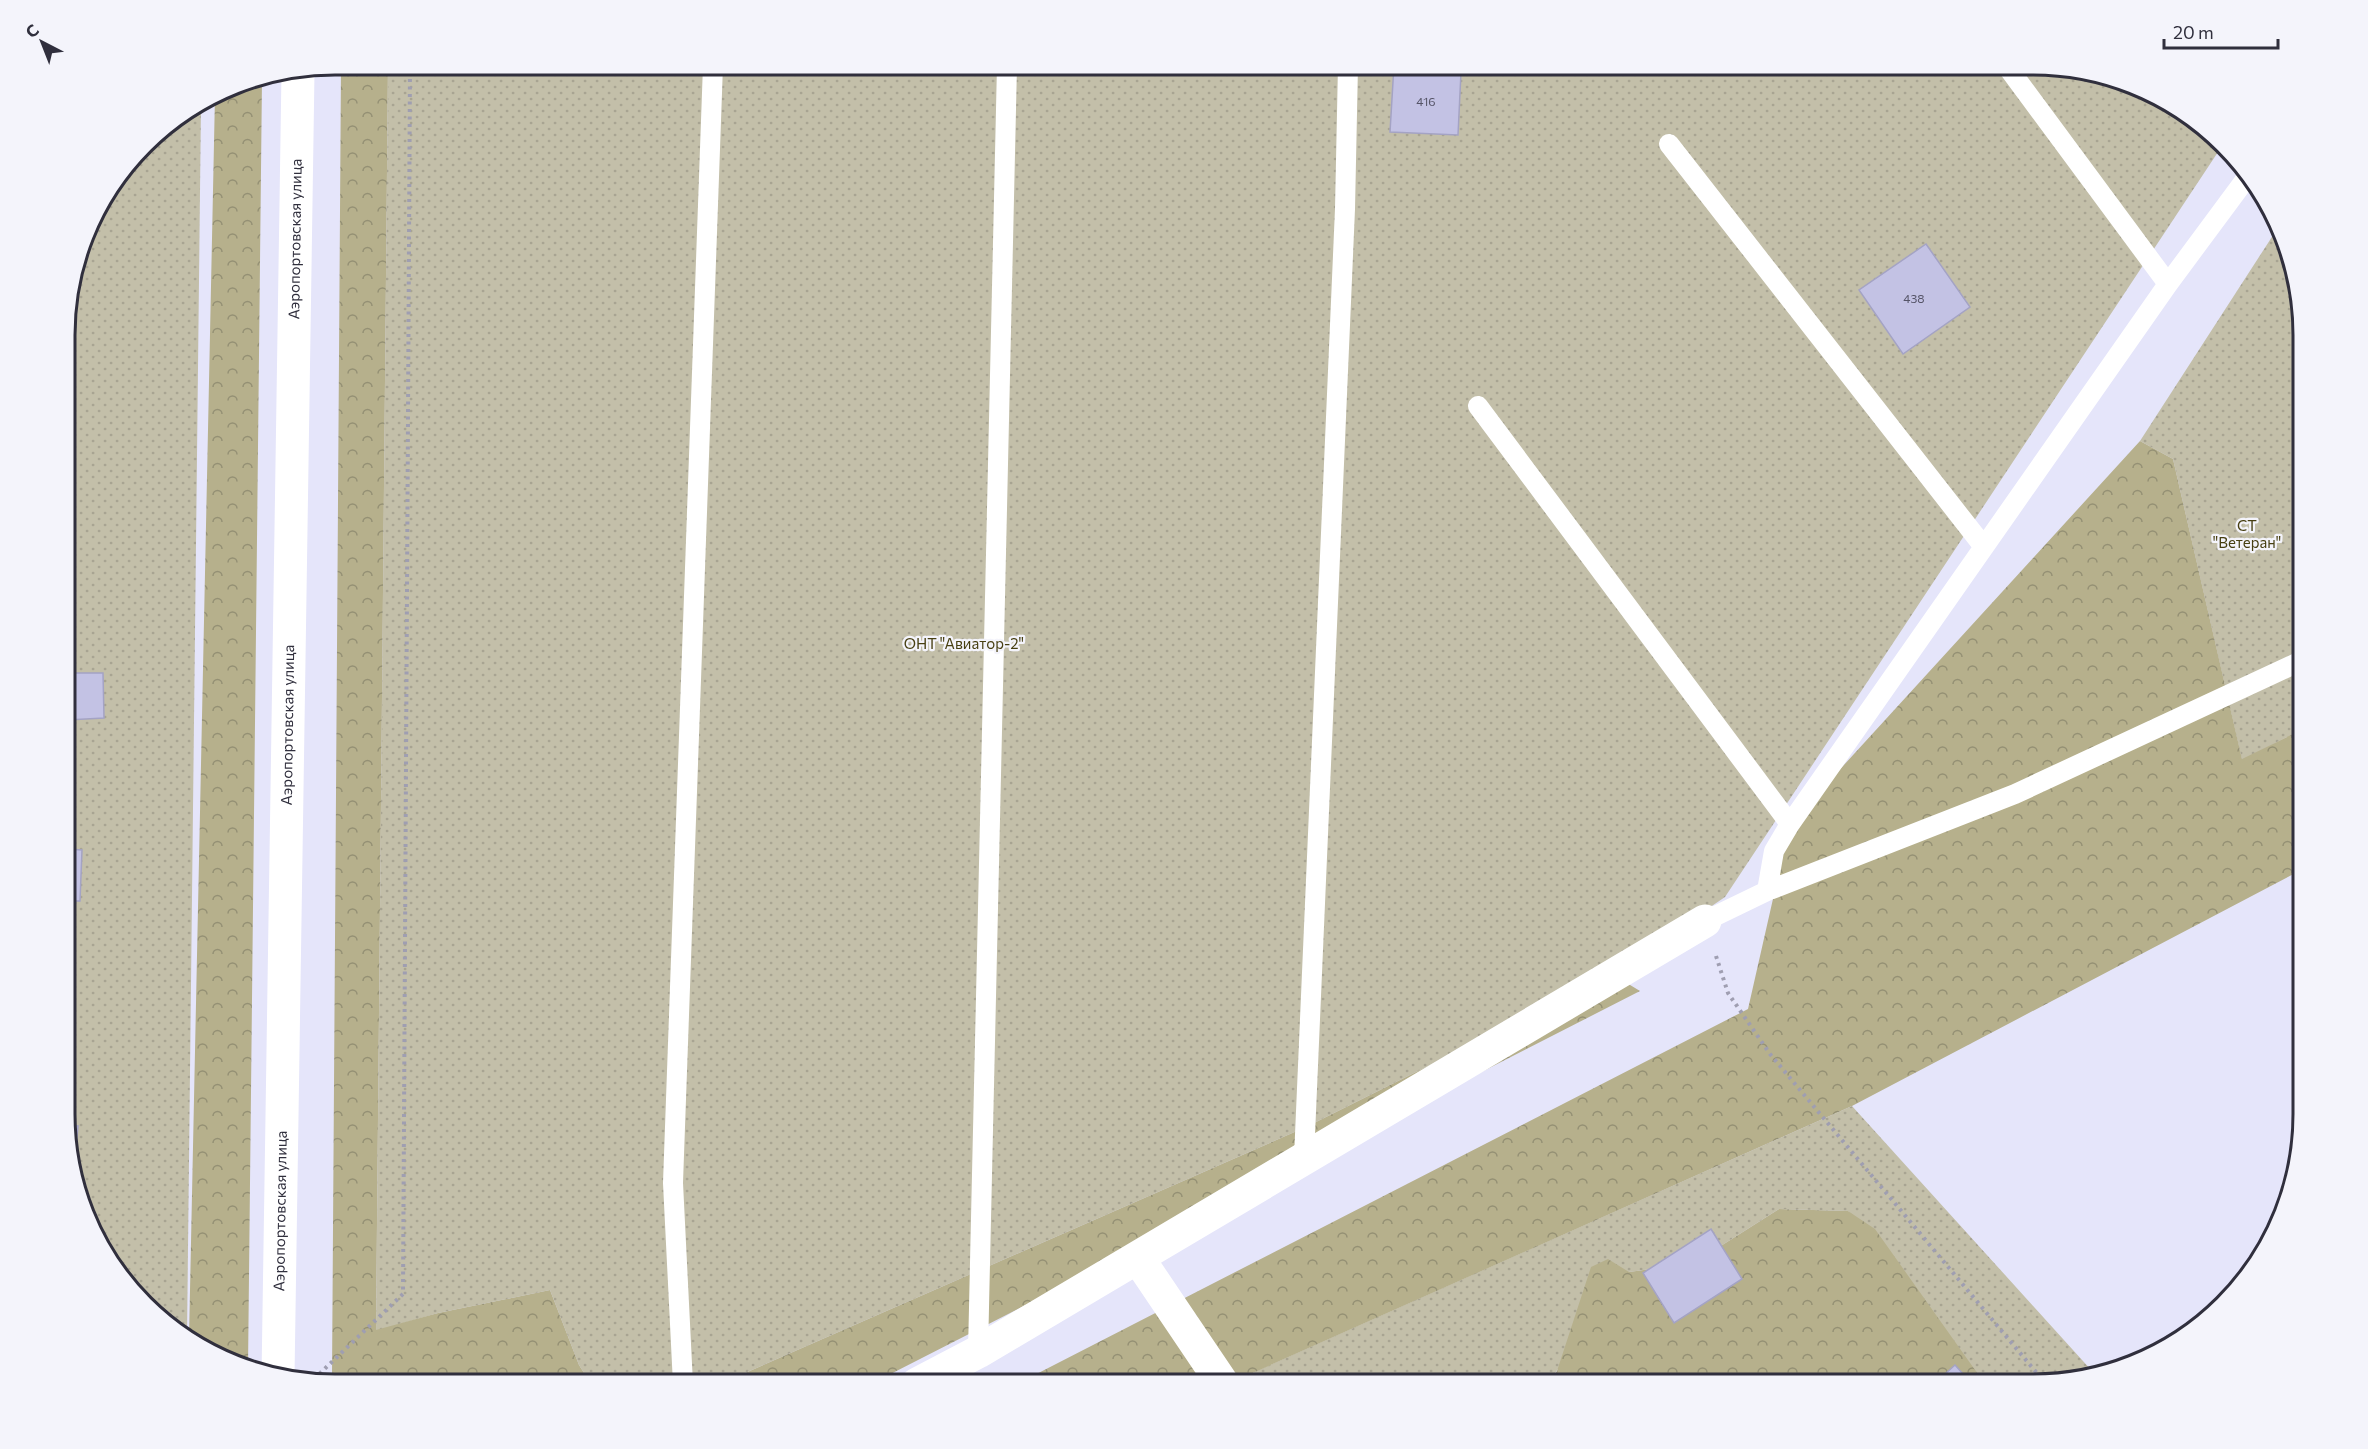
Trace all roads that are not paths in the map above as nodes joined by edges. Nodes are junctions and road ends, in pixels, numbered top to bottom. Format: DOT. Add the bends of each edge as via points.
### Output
graph roads {
  1 [pos="713,75"];
  2 [pos="1007,75"];
  3 [pos="1348,75"];
  4 [pos="2014,75"];
  5 [pos="298,78"];
  6 [pos="1669,144"];
  7 [pos="2243,182"];
  8 [pos="2168,284"];
  9 [pos="1478,406"];
  10 [pos="1984,547"];
  11 [pos="2293,665"];
  12 [pos="1790,824"];
  13 [pos="1767,891"];
  14 [pos="1705,921"];
  15 [pos="1304,1158"];
  16 [pos="1138,1258"];
  17 [pos="978,1352"];
  18 [pos="278,1368"];
  19 [pos="683,1374"];
  20 [pos="936,1374"];
  21 [pos="1216,1374"];
  1 -- 19 [label="lane" via="673,1183"];
  2 -- 17 [label="lane"];
  3 -- 15 [label="lane"];
  4 -- 8 [label="lane"];
  5 -- 18 [label="street, Аэропортовская улица"];
  6 -- 10 [label="lane"];
  7 -- 8 [label="lane"];
  8 -- 10 [label="lane"];
  9 -- 12 [label="lane"];
  10 -- 12 [label="lane"];
  11 -- 13 [label="lane" via="2015,794"];
  12 -- 13 [label="lane" via="1774,852"];
  13 -- 14 [label="lane"];
  14 -- 15 [label="street"];
  15 -- 16 [label="street"];
  16 -- 17 [label="street"];
  16 -- 21 [label="street"];
  17 -- 20 [label="street"];
}
